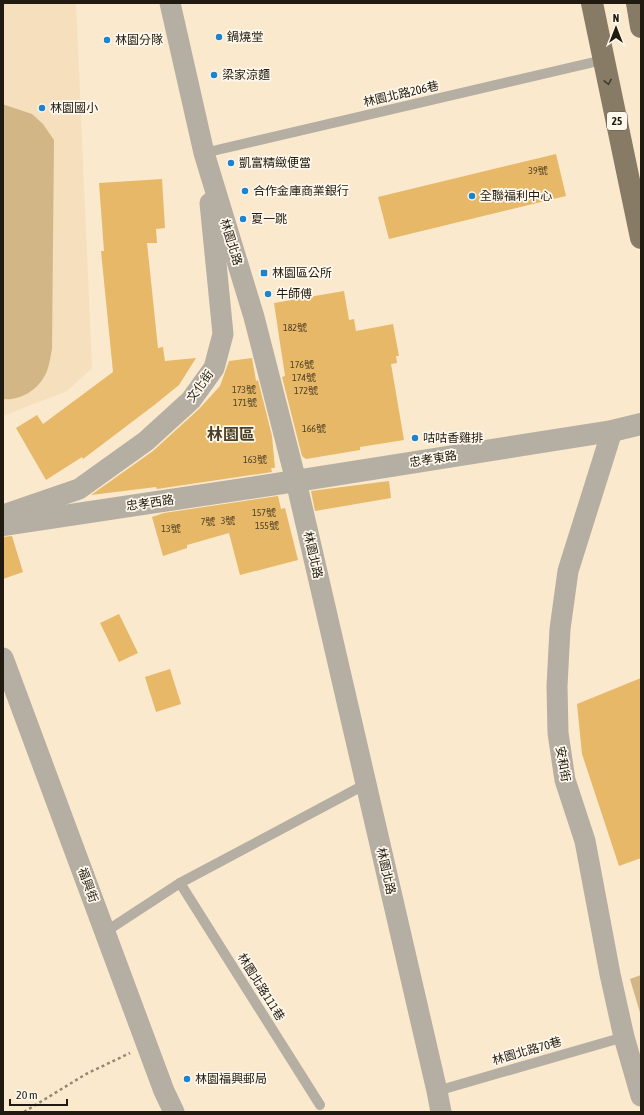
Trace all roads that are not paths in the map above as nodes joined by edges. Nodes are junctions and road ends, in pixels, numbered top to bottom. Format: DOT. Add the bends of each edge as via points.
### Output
graph roads {
  1 [pos="170,3"];
  2 [pos="592,3"];
  3 [pos="637,3"];
  4 [pos="641,27"];
  5 [pos="603,60"];
  6 [pos="204,154"];
  7 [pos="641,238"];
  8 [pos="641,424"];
  9 [pos="612,431"];
  10 [pos="296,481"];
  11 [pos="3,515"];
  12 [pos="3,525"];
  13 [pos="3,658"];
  14 [pos="366,784"];
  15 [pos="180,883"];
  16 [pos="105,932"];
  17 [pos="624,1037"];
  18 [pos="437,1091"];
  19 [pos="641,1096"];
  20 [pos="320,1105"];
  21 [pos="174,1112"];
  22 [pos="441,1112"];
  1 -- 6 [label="street, 林園北路"];
  2 -- 5 [label="main road, 25"];
  3 -- 4 [label="main road"];
  5 -- 6 [label="lane, 林園北路206巷"];
  5 -- 7 [label="main road, 25, one-way"];
  6 -- 10 [label="street, 林園北路" via="254,317"];
  6 -- 11 [label="street, 文化街" via="224,334 214,368 191,400 146,441 79,489"];
  8 -- 9 [label="street, 忠孝東路"];
  9 -- 10 [label="street, 忠孝東路"];
  9 -- 17 [label="street, 安和街" via="568,571 560,628 557,686 558,733 565,780 585,841"];
  10 -- 12 [label="street, 忠孝西路"];
  10 -- 14 [label="street, 林園北路"];
  13 -- 16 [label="street, 福興街"];
  14 -- 15 [label="lane"];
  14 -- 18 [label="street, 林園北路"];
  15 -- 16 [label="lane"];
  15 -- 20 [label="lane, 林園北路111巷"];
  16 -- 21 [label="street, 福興街"];
  17 -- 18 [label="lane, 林園北路70巷"];
  17 -- 19 [label="street, 安和街"];
  18 -- 22 [label="street, 林園北路"];
}
